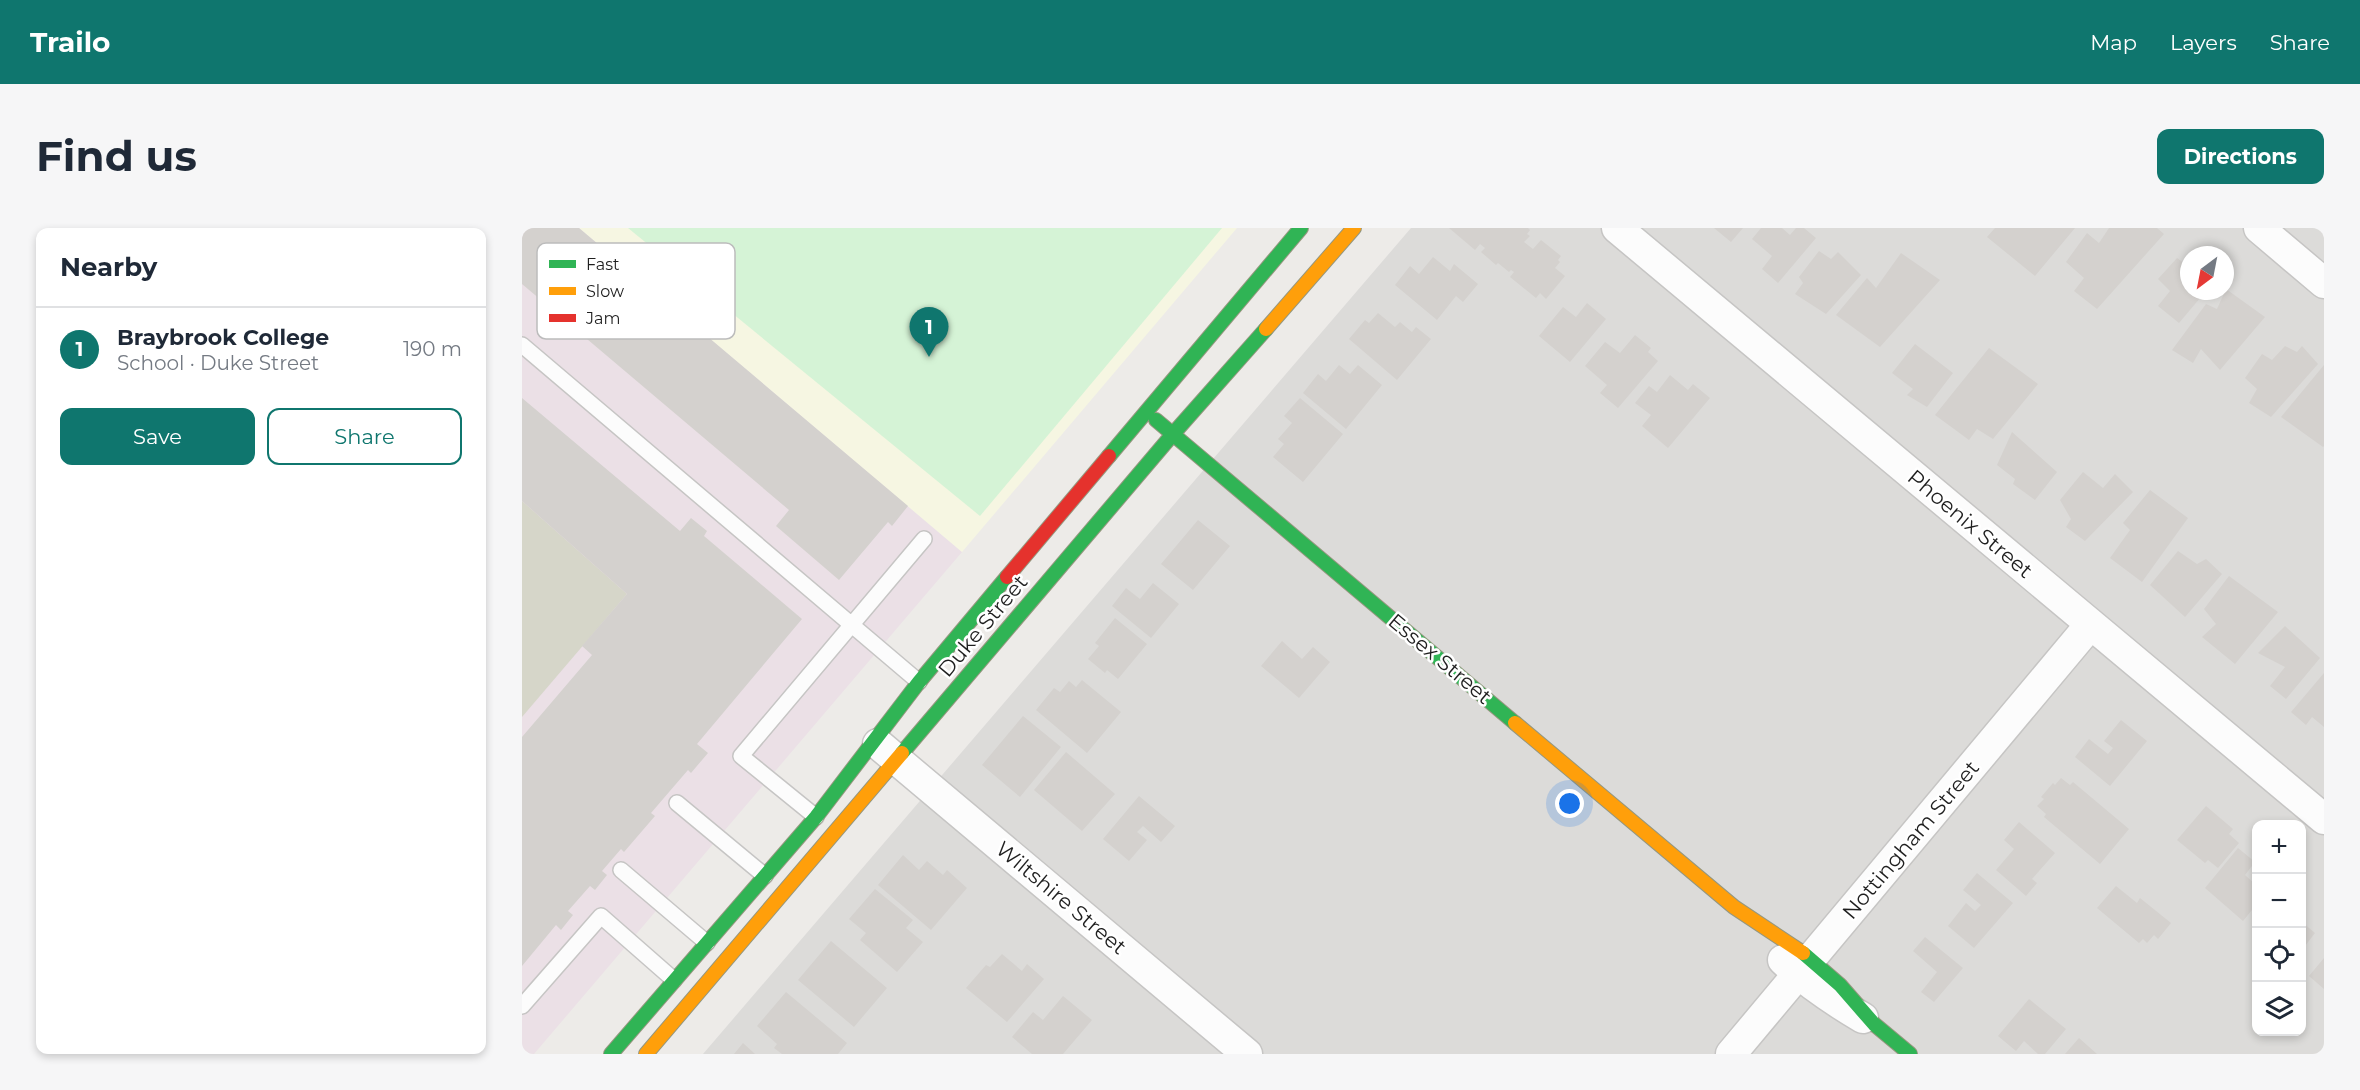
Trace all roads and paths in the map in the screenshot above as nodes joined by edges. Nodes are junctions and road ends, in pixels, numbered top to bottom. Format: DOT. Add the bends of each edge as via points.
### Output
graph roads {
  1 [pos="1301,228"];
  2 [pos="1354,228"];
  3 [pos="1617,228"];
  4 [pos="2259,228"];
  5 [pos="2324,283"];
  6 [pos="522,345"];
  7 [pos="1146,411"];
  8 [pos="1173,434"];
  9 [pos="924,539"];
  10 [pos="851,624"];
  11 [pos="2090,625"];
  12 [pos="919,682"];
  13 [pos="886,751"];
  14 [pos="677,802"];
  15 [pos="2323,816"];
  16 [pos="816,817"];
  17 [pos="621,870"];
  18 [pos="765,876"];
  19 [pos="1734,907"];
  20 [pos="706,943"];
  21 [pos="1805,966"];
  22 [pos="674,980"];
  23 [pos="522,1006"];
  24 [pos="1874,1024"];
  25 [pos="611,1054"];
  26 [pos="646,1054"];
  27 [pos="1247,1054"];
  28 [pos="1731,1054"];
  29 [pos="1910,1054"];
  1 -- 7 [label="street, Duke Street"];
  2 -- 8 [label="street, Duke Street"];
  3 -- 11 [label="street, Phoenix Street"];
  4 -- 5 [label="street"];
  6 -- 10 [label="lane"];
  7 -- 8 [label="street, Essex Street"];
  7 -- 12 [label="street, Duke Street"];
  8 -- 13 [label="street, Duke Street"];
  8 -- 19 [label="street, Essex Street"];
  9 -- 10 [label="lane"];
  10 -- 12 [label="lane"];
  10 -- 16 [label="lane" via="741,756"];
  11 -- 15 [label="street, Phoenix Street"];
  11 -- 21 [label="street, Nottingham Street"];
  12 -- 13 [label="street, Duke Street"];
  13 -- 16 [label="street, Duke Street"];
  13 -- 26 [label="street, Duke Street"];
  13 -- 27 [label="street, Wiltshire Street"];
  14 -- 18 [label="lane"];
  16 -- 18 [label="street, Duke Street"];
  17 -- 20 [label="lane"];
  18 -- 20 [label="street, Duke Street"];
  19 -- 21 [label="street, Essex Street"];
  20 -- 22 [label="street, Duke Street"];
  21 -- 24 [label="street, Essex Street" via="1829,997"];
  21 -- 28 [label="street, Nottingham Street"];
  22 -- 23 [label="lane" via="601,916"];
  22 -- 25 [label="street, Duke Street"];
  24 -- 29 [label="street, Essex Street"];
}
